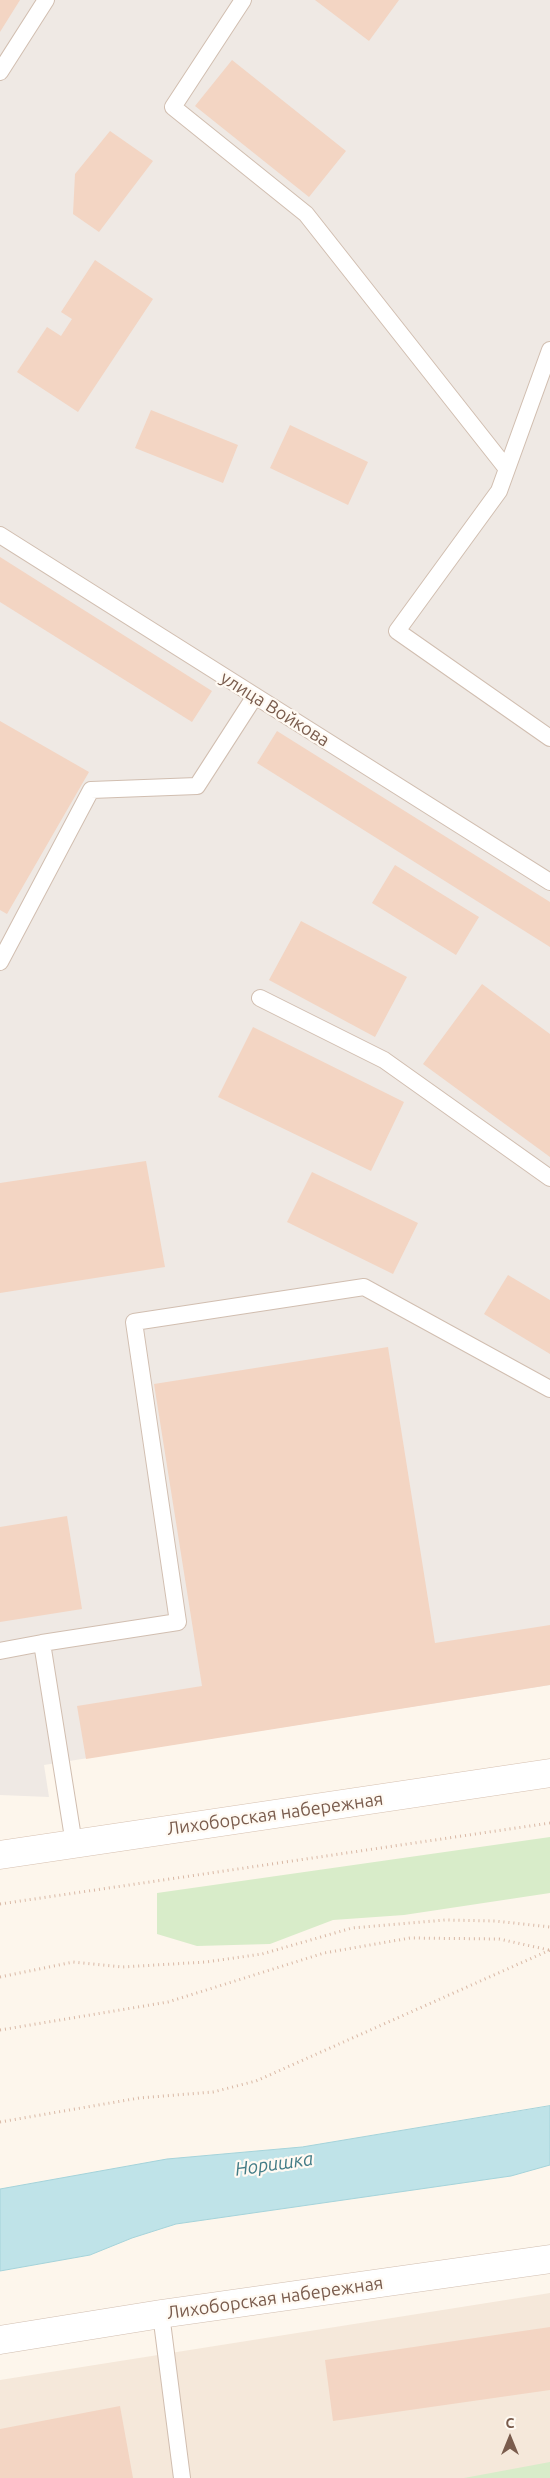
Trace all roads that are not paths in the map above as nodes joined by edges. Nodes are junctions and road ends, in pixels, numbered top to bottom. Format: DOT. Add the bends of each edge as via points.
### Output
graph roads {
  1 [pos="46,0"];
  2 [pos="242,0"];
  3 [pos="0,72"];
  4 [pos="550,350"];
  5 [pos="507,469"];
  6 [pos="0,535"];
  7 [pos="254,696"];
  8 [pos="550,738"];
  9 [pos="550,882"];
  10 [pos="0,962"];
  11 [pos="260,998"];
  12 [pos="550,1178"];
  13 [pos="550,1389"];
  14 [pos="42,1643"];
  15 [pos="0,1651"];
  16 [pos="550,1773"];
  17 [pos="74,1844"];
  18 [pos="0,1855"];
  19 [pos="550,2259"];
  20 [pos="162,2314"];
  21 [pos="0,2340"];
  22 [pos="182,2478"];
  1 -- 3 [label="lane"];
  2 -- 5 [label="lane" via="173,108 306,214"];
  4 -- 5 [label="lane"];
  5 -- 8 [label="lane" via="499,491 397,631"];
  6 -- 7 [label="lane, улица Войкова"];
  7 -- 9 [label="lane, улица Войкова"];
  7 -- 10 [label="lane" via="198,786 91,790"];
  11 -- 12 [label="lane" via="384,1060"];
  13 -- 14 [label="lane" via="364,1288 134,1322 178,1622"];
  14 -- 15 [label="lane"];
  14 -- 17 [label="lane"];
  16 -- 17 [label="street, Лихоборская набережная"];
  17 -- 18 [label="street, Лихоборская набережная"];
  19 -- 20 [label="street, Лихоборская набережная"];
  20 -- 21 [label="street, Лихоборская набережная"];
  20 -- 22 [label="lane"];
}
